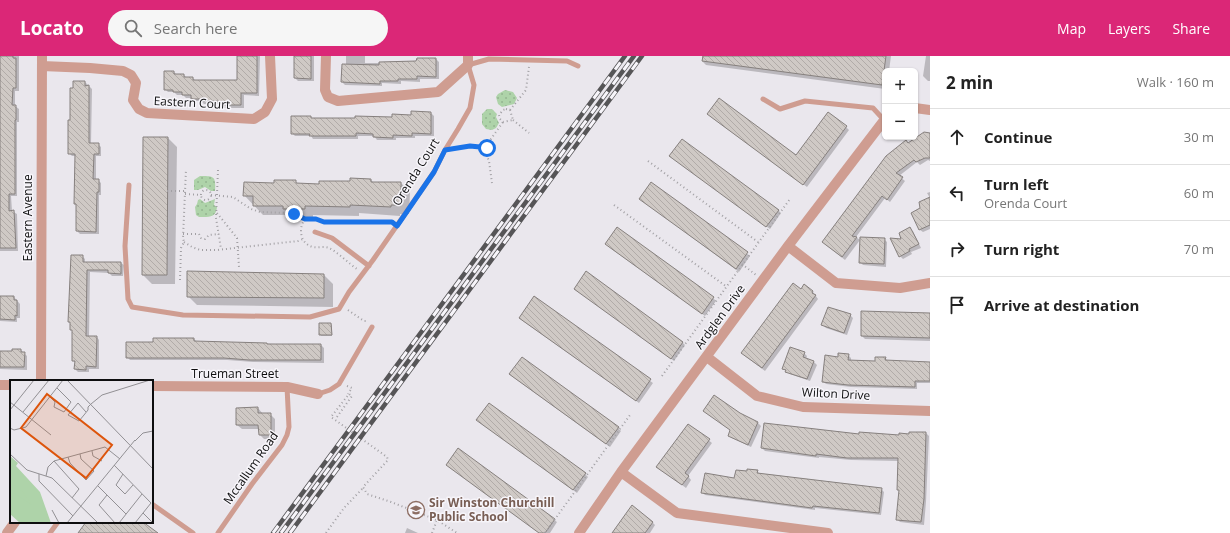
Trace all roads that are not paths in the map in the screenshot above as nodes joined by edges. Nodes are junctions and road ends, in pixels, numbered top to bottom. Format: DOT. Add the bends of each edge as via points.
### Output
graph roads {
  1 [pos="270,56"];
  2 [pos="326,56"];
  3 [pos="42,61"];
  4 [pos="468,61"];
  5 [pos="578,66"];
  6 [pos="762,99"];
  7 [pos="918,108"];
  8 [pos="930,110"];
  9 [pos="882,118"];
  10 [pos="882,123"];
  11 [pos="129,185"];
  12 [pos="315,232"];
  13 [pos="788,246"];
  14 [pos="369,266"];
  15 [pos="930,283"];
  16 [pos="372,324"];
  17 [pos="707,357"];
  18 [pos="41,380"];
  19 [pos="153,386"];
  20 [pos="287,387"];
  21 [pos="318,394"];
  22 [pos="930,411"];
  23 [pos="621,472"];
  24 [pos="153,505"];
  25 [pos="14,523"];
  26 [pos="57,523"];
  27 [pos="7,533"];
  28 [pos="50,533"];
  29 [pos="193,533"];
  30 [pos="218,533"];
  31 [pos="579,533"];
  32 [pos="828,533"];
  1 -- 3 [label="street, Eastern Court" via="272,99 265,112 254,119 147,113 139,109 133,100 136,83 131,75 123,71"];
  2 -- 4 [label="street" via="325,90 328,97 338,101 438,92"];
  3 -- 18 [label="street, Eastern Avenue"];
  4 -- 5 [label="lane" via="567,61"];
  4 -- 14 [label="lane, Orenda Court" via="474,85 470,108 434,172"];
  6 -- 9 [label="lane" via="780,109 805,101 873,108"];
  7 -- 8 [label="street"];
  10 -- 13 [label="street, Ardglen Drive"];
  11 -- 14 [label="lane, Orenda Court" via="125,246 128,299 132,307 183,315 310,317 339,309"];
  12 -- 14 [label="lane" via="332,238"];
  13 -- 15 [label="street" via="836,283 900,288"];
  13 -- 17 [label="street, Ardglen Drive"];
  16 -- 21 [label="lane" via="340,384"];
  17 -- 22 [label="street, Wilton Drive" via="756,396 803,407"];
  17 -- 23 [label="street, Ardglen Drive"];
  19 -- 20 [label="street, Trueman Street"];
  20 -- 21 [label="street, Trueman Street"];
  20 -- 30 [label="lane, Mccallum Road" via="287,435"];
  23 -- 31 [label="street, Ardglen Drive"];
  23 -- 32 [label="street" via="677,513"];
  24 -- 29 [label="lane"];
  25 -- 27 [label="street"];
  26 -- 28 [label="lane"];
}
